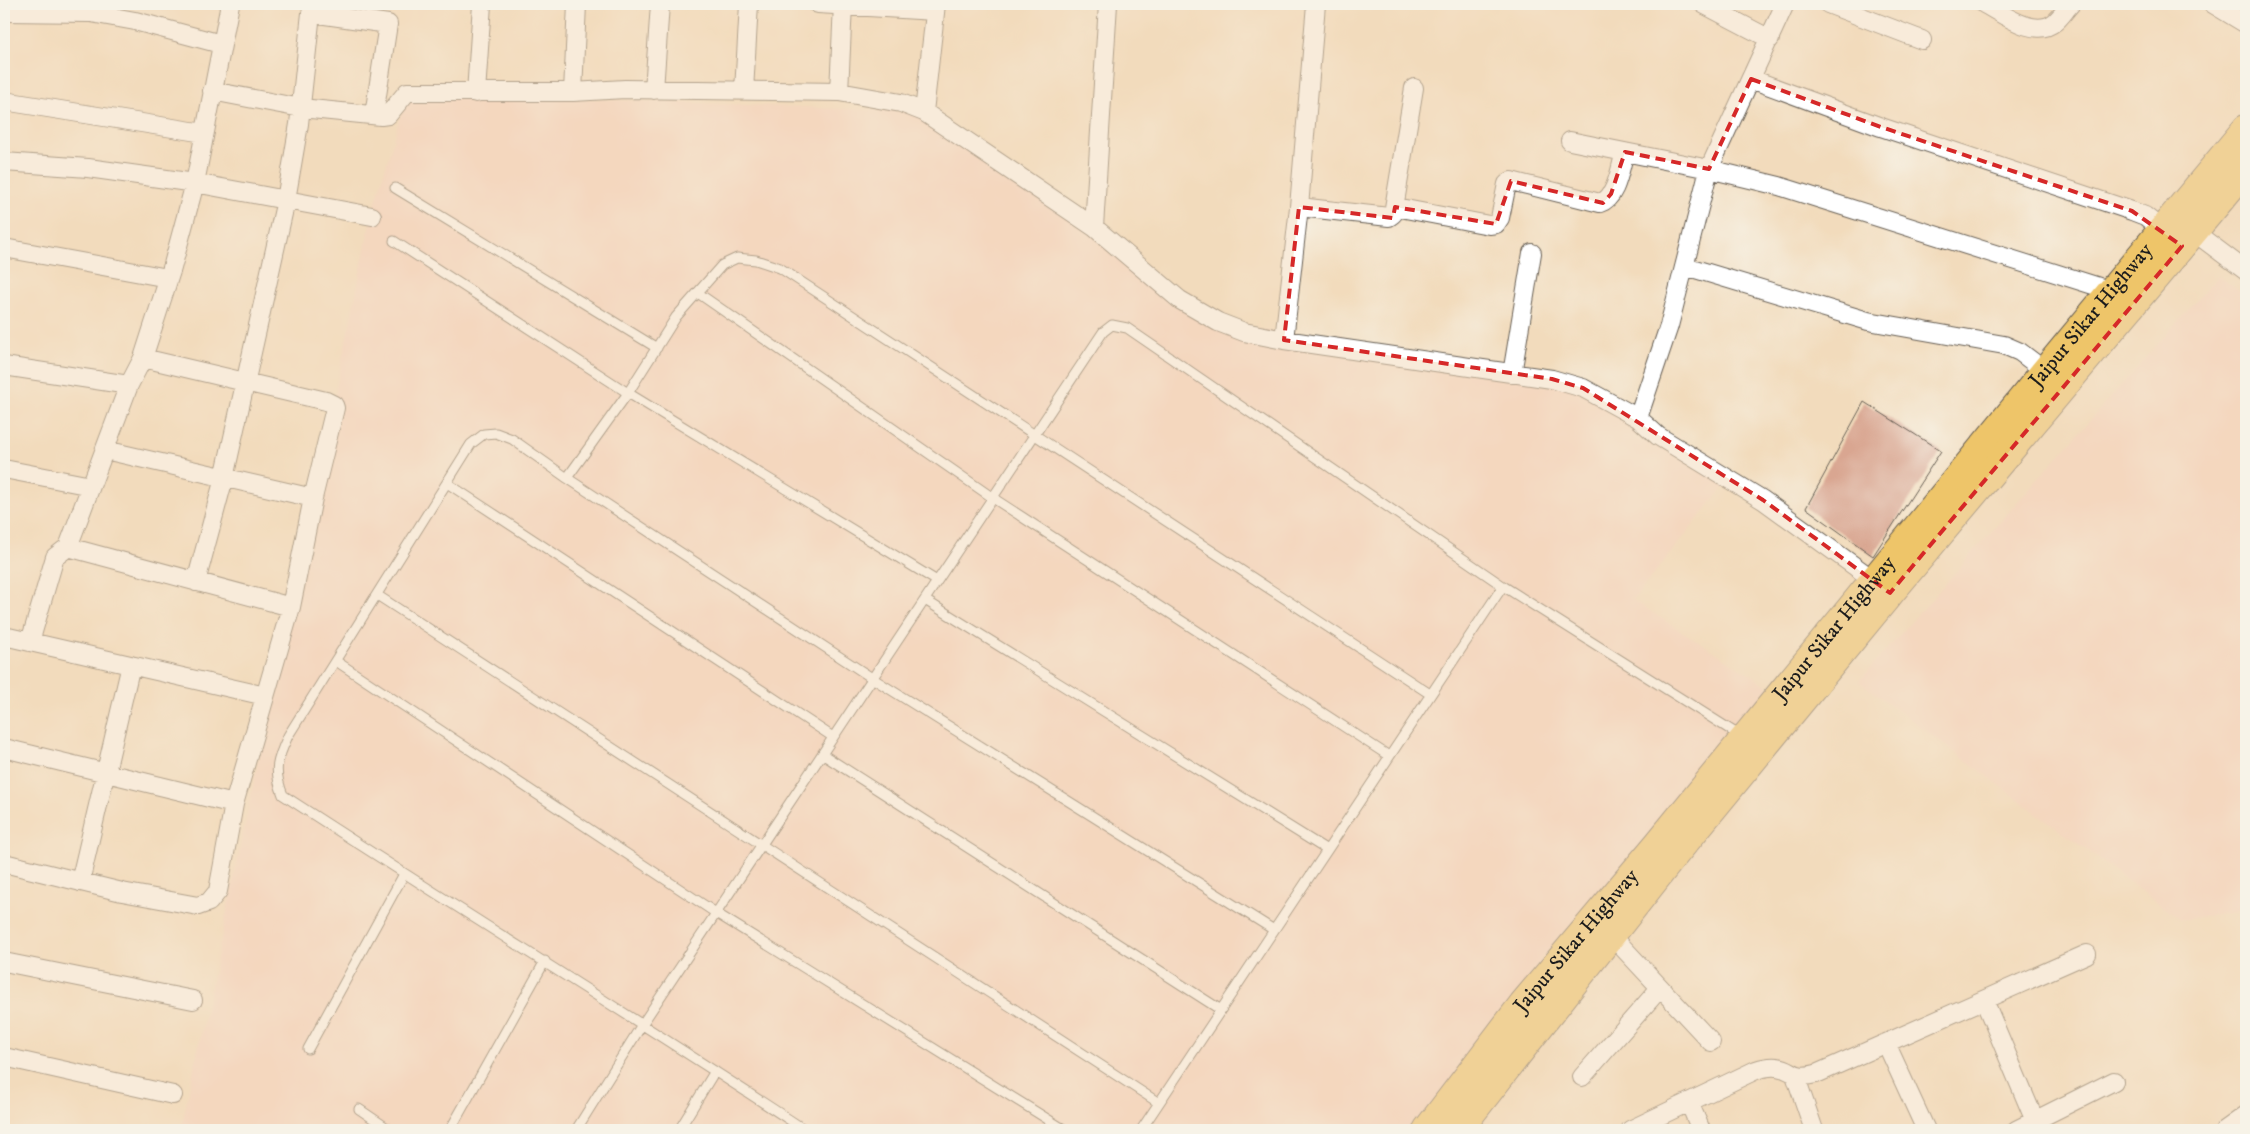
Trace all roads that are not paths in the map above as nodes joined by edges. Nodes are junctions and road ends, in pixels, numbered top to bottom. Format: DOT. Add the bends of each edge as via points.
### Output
graph roads {
  1 [pos="230,4"];
  2 [pos="482,4"];
  3 [pos="577,4"];
  4 [pos="660,4"];
  5 [pos="750,4"];
  6 [pos="818,4"];
  7 [pos="843,4"];
  8 [pos="1108,4"];
  9 [pos="1316,4"];
  10 [pos="1703,4"];
  11 [pos="1785,4"];
  12 [pos="1828,4"];
  13 [pos="1984,4"];
  14 [pos="2070,4"];
  15 [pos="2213,4"];
  16 [pos="936,7"];
  17 [pos="4,12"];
  18 [pos="2246,24"];
  19 [pos="1770,39"];
  20 [pos="1922,40"];
  21 [pos="221,44"];
  22 [pos="1751,79"];
  23 [pos="1414,88"];
  24 [pos="654,90"];
  25 [pos="212,91"];
  26 [pos="744,91"];
  27 [pos="573,92"];
  28 [pos="839,92"];
  29 [pos="476,93"];
  30 [pos="4,101"];
  31 [pos="301,108"];
  32 [pos="924,112"];
  33 [pos="374,115"];
  34 [pos="2246,129"];
  35 [pos="204,133"];
  36 [pos="1570,141"];
  37 [pos="1625,152"];
  38 [pos="4,162"];
  39 [pos="1709,169"];
  40 [pos="2246,169"];
  41 [pos="195,183"];
  42 [pos="395,188"];
  43 [pos="286,200"];
  44 [pos="1395,207"];
  45 [pos="1299,208"];
  46 [pos="372,216"];
  47 [pos="1094,227"];
  48 [pos="2178,231"];
  49 [pos="394,241"];
  50 [pos="4,248"];
  51 [pos="1532,252"];
  52 [pos="1685,266"];
  53 [pos="2246,271"];
  54 [pos="168,278"];
  55 [pos="2112,291"];
  56 [pos="698,293"];
  57 [pos="1284,340"];
  58 [pos="657,348"];
  59 [pos="143,358"];
  60 [pos="4,366"];
  61 [pos="2045,371"];
  62 [pos="1512,374"];
  63 [pos="246,382"];
  64 [pos="129,385"];
  65 [pos="628,393"];
  66 [pos="1638,418"];
  67 [pos="1035,434"];
  68 [pos="105,450"];
  69 [pos="4,469"];
  70 [pos="224,478"];
  71 [pos="567,478"];
  72 [pos="447,483"];
  73 [pos="91,486"];
  74 [pos="313,498"];
  75 [pos="993,498"];
  76 [pos="68,547"];
  77 [pos="937,581"];
  78 [pos="196,582"];
  79 [pos="1503,586"];
  80 [pos="1882,586"];
  81 [pos="377,595"];
  82 [pos="925,600"];
  83 [pos="291,607"];
  84 [pos="4,636"];
  85 [pos="30,642"];
  86 [pos="336,661"];
  87 [pos="131,665"];
  88 [pos="872,678"];
  89 [pos="1430,694"];
  90 [pos="265,696"];
  91 [pos="833,737"];
  92 [pos="1752,746"];
  93 [pos="4,748"];
  94 [pos="822,754"];
  95 [pos="1388,756"];
  96 [pos="104,773"];
  97 [pos="234,804"];
  98 [pos="762,844"];
  99 [pos="1327,850"];
  100 [pos="4,864"];
  101 [pos="404,874"];
  102 [pos="80,882"];
  103 [pos="716,913"];
  104 [pos="1274,930"];
  105 [pos="1612,936"];
  106 [pos="2088,954"];
  107 [pos="545,961"];
  108 [pos="4,962"];
  109 [pos="1660,988"];
  110 [pos="193,1000"];
  111 [pos="1984,1000"];
  112 [pos="1221,1010"];
  113 [pos="643,1023"];
  114 [pos="1711,1042"];
  115 [pos="1886,1043"];
  116 [pos="308,1049"];
  117 [pos="4,1057"];
  118 [pos="715,1071"];
  119 [pos="1795,1076"];
  120 [pos="1582,1077"];
  121 [pos="2114,1081"];
  122 [pos="173,1095"];
  123 [pos="1689,1102"];
  124 [pos="1159,1103"];
  125 [pos="358,1109"];
  126 [pos="2246,1115"];
  127 [pos="2035,1121"];
  128 [pos="390,1130"];
  129 [pos="450,1130"];
  130 [pos="576,1130"];
  131 [pos="679,1130"];
  132 [pos="804,1130"];
  133 [pos="1064,1130"];
  134 [pos="1141,1130"];
  135 [pos="1427,1130"];
  136 [pos="1458,1130"];
  137 [pos="1630,1130"];
  138 [pos="1701,1130"];
  139 [pos="1814,1130"];
  140 [pos="1926,1130"];
  141 [pos="2016,1130"];
  142 [pos="2224,1130"];
  1 -- 21 [label="street"];
  2 -- 29 [label="street"];
  3 -- 27 [label="street"];
  4 -- 24 [label="street"];
  5 -- 26 [label="street"];
  6 -- 7 [label="street"];
  7 -- 16 [label="street"];
  7 -- 28 [label="street"];
  8 -- 47 [label="street"];
  9 -- 45 [label="street"];
  10 -- 19 [label="street"];
  11 -- 19 [label="street"];
  12 -- 20 [label="street"];
  13 -- 14 [label="street" via="2036,28 2055,22"];
  15 -- 18 [label="street"];
  16 -- 32 [label="street"];
  17 -- 21 [label="street" via="91,13"];
  19 -- 22 [label="street"];
  21 -- 25 [label="street"];
  22 -- 39 [label="street"];
  22 -- 48 [label="street" via="1881,127 2132,211"];
  23 -- 44 [label="street"];
  24 -- 26 [label="street"];
  24 -- 27 [label="street"];
  25 -- 31 [label="street"];
  25 -- 35 [label="street"];
  26 -- 28 [label="street"];
  27 -- 29 [label="street"];
  28 -- 32 [label="street" via="901,103"];
  29 -- 33 [label="street" via="407,92 388,115"];
  30 -- 35 [label="street"];
  31 -- 33 [label="street"];
  31 -- 33 [label="street" via="311,13 388,24"];
  31 -- 43 [label="street"];
  32 -- 47 [label="street"];
  34 -- 48 [label="main road, Jaipur Sikar Highway"];
  35 -- 41 [label="street"];
  36 -- 37 [label="street"];
  37 -- 39 [label="street"];
  37 -- 44 [label="street" via="1611,194 1605,201 1511,181 1507,184 1500,218 1489,226"];
  38 -- 41 [label="street" via="88,168"];
  39 -- 52 [label="street"];
  39 -- 55 [label="street" via="1787,189"];
  40 -- 48 [label="main road, Jaipur Sikar Highway"];
  41 -- 43 [label="street"];
  41 -- 54 [label="street"];
  42 -- 58 [label="lane"];
  43 -- 46 [label="street"];
  43 -- 63 [label="street"];
  44 -- 45 [label="street" via="1389,217"];
  45 -- 57 [label="street"];
  47 -- 57 [label="street" via="1180,300 1218,322 1244,332"];
  48 -- 53 [label="street"];
  48 -- 55 [label="main road, Jaipur Sikar Highway"];
  48 -- 80 [label="main road, Jaipur Sikar Highway"];
  49 -- 65 [label="lane"];
  50 -- 54 [label="street"];
  51 -- 62 [label="street"];
  52 -- 61 [label="street" via="1868,321 2004,345 2020,352"];
  52 -- 66 [label="street"];
  54 -- 59 [label="street"];
  55 -- 61 [label="main road, Jaipur Sikar Highway"];
  56 -- 58 [label="lane" via="676,318"];
  56 -- 67 [label="lane" via="722,265 737,258 780,268"];
  56 -- 75 [label="lane"];
  57 -- 62 [label="street"];
  58 -- 65 [label="lane"];
  59 -- 63 [label="street"];
  59 -- 64 [label="street"];
  60 -- 64 [label="street"];
  61 -- 80 [label="main road, Jaipur Sikar Highway"];
  62 -- 66 [label="street" via="1583,388"];
  63 -- 70 [label="street"];
  63 -- 74 [label="street" via="334,405"];
  64 -- 68 [label="street"];
  65 -- 71 [label="lane"];
  65 -- 77 [label="lane"];
  66 -- 80 [label="street" via="1658,436 1763,500"];
  67 -- 75 [label="lane"];
  67 -- 79 [label="lane" via="1103,332 1112,325 1126,328"];
  67 -- 89 [label="lane"];
  68 -- 70 [label="street"];
  68 -- 73 [label="street"];
  69 -- 73 [label="street"];
  70 -- 74 [label="street"];
  70 -- 78 [label="street"];
  71 -- 72 [label="lane" via="512,438 496,433 484,434 471,444"];
  71 -- 88 [label="lane"];
  72 -- 81 [label="lane"];
  72 -- 91 [label="lane"];
  73 -- 76 [label="street"];
  74 -- 83 [label="street"];
  75 -- 77 [label="lane"];
  75 -- 95 [label="lane"];
  76 -- 78 [label="street"];
  76 -- 85 [label="street" via="55,558"];
  77 -- 82 [label="lane"];
  78 -- 83 [label="street"];
  79 -- 89 [label="lane"];
  79 -- 92 [label="lane"];
  80 -- 92 [label="main road, Jaipur Sikar Highway"];
  81 -- 86 [label="lane"];
  81 -- 98 [label="lane"];
  82 -- 88 [label="lane"];
  82 -- 99 [label="lane"];
  83 -- 90 [label="street"];
  84 -- 85 [label="street"];
  85 -- 87 [label="street"];
  86 -- 101 [label="lane" via="288,736 278,758 276,778 283,795"];
  86 -- 103 [label="lane"];
  87 -- 90 [label="street"];
  87 -- 96 [label="street"];
  88 -- 91 [label="lane"];
  88 -- 104 [label="lane"];
  89 -- 95 [label="lane"];
  90 -- 97 [label="street"];
  91 -- 94 [label="lane"];
  92 -- 105 [label="main road, Jaipur Sikar Highway"];
  92 -- 135 [label="main road, Jaipur Sikar Highway" via="1523,1004"];
  93 -- 96 [label="street"];
  94 -- 98 [label="lane"];
  94 -- 112 [label="lane"];
  95 -- 99 [label="lane"];
  96 -- 97 [label="street"];
  96 -- 102 [label="street"];
  97 -- 102 [label="street" via="218,891 210,902 198,906"];
  98 -- 103 [label="lane"];
  98 -- 124 [label="lane"];
  99 -- 104 [label="lane"];
  100 -- 102 [label="street"];
  101 -- 107 [label="lane"];
  101 -- 116 [label="lane"];
  103 -- 113 [label="lane"];
  103 -- 133 [label="lane"];
  104 -- 112 [label="lane"];
  105 -- 109 [label="street"];
  105 -- 136 [label="main road, Jaipur Sikar Highway"];
  106 -- 111 [label="street"];
  107 -- 113 [label="lane"];
  107 -- 129 [label="lane"];
  108 -- 110 [label="street"];
  109 -- 114 [label="street"];
  109 -- 120 [label="street"];
  111 -- 115 [label="street"];
  111 -- 127 [label="street"];
  112 -- 124 [label="lane"];
  113 -- 118 [label="lane"];
  113 -- 130 [label="lane"];
  115 -- 119 [label="street" via="1816,1074"];
  115 -- 140 [label="street"];
  117 -- 122 [label="street"];
  118 -- 131 [label="lane"];
  118 -- 132 [label="lane"];
  119 -- 123 [label="street" via="1778,1067 1756,1070"];
  119 -- 139 [label="street"];
  121 -- 127 [label="street"];
  123 -- 137 [label="street"];
  123 -- 138 [label="street"];
  124 -- 134 [label="lane"];
  125 -- 128 [label="lane"];
  126 -- 142 [label="street"];
  127 -- 141 [label="street"];
}
